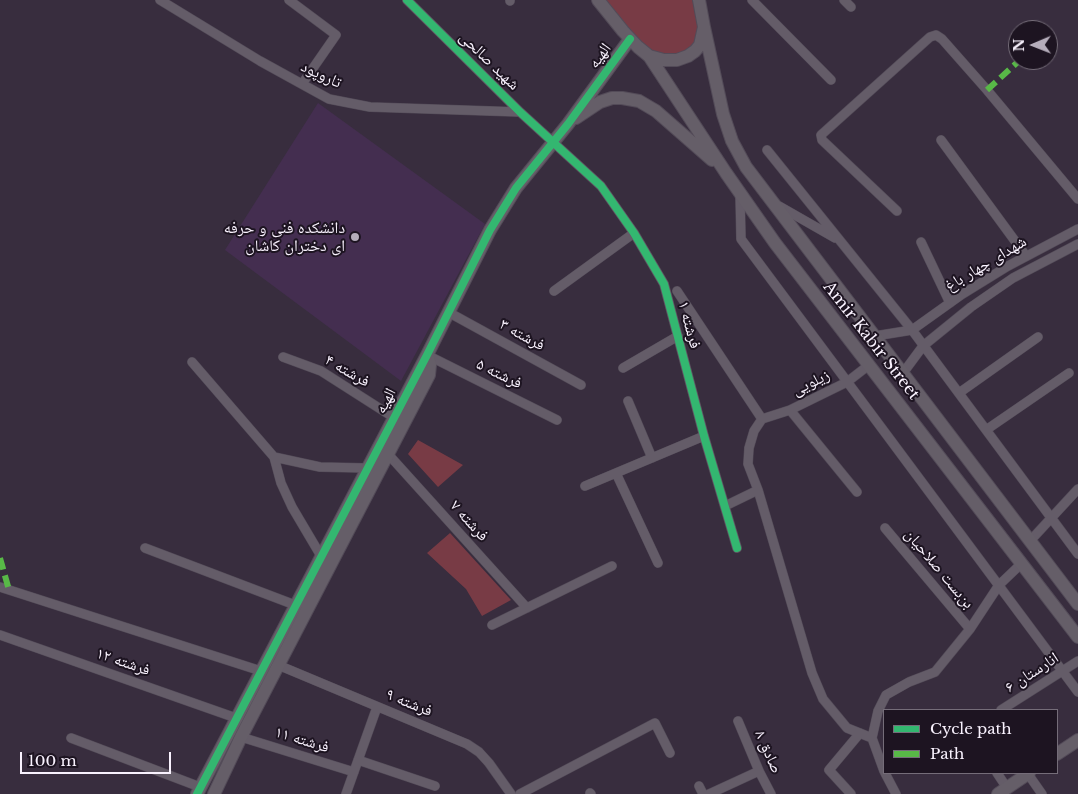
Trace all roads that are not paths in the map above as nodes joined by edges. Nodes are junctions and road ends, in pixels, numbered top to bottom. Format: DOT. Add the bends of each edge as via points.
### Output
graph roads {
  1 [pos="160,0"];
  2 [pos="289,0"];
  3 [pos="407,0"];
  4 [pos="598,0"];
  5 [pos="699,0"];
  6 [pos="704,0"];
  7 [pos="752,0"];
  8 [pos="844,0"];
  9 [pos="851,7"];
  10 [pos="701,13"];
  11 [pos="704,27"];
  12 [pos="630,39"];
  13 [pos="649,56"];
  14 [pos="831,80"];
  15 [pos="302,84"];
  16 [pos="520,112"];
  17 [pos="568,124"];
  18 [pos="941,140"];
  19 [pos="552,142"];
  20 [pos="767,150"];
  21 [pos="726,173"];
  22 [pos="740,193"];
  23 [pos="1078,198"];
  24 [pos="774,203"];
  25 [pos="897,211"];
  26 [pos="1078,229"];
  27 [pos="634,233"];
  28 [pos="840,240"];
  29 [pos="921,242"];
  30 [pos="1078,244"];
  31 [pos="1026,256"];
  32 [pos="554,291"];
  33 [pos="677,291"];
  34 [pos="950,303"];
  35 [pos="448,312"];
  36 [pos="912,330"];
  37 [pos="678,336"];
  38 [pos="875,336"];
  39 [pos="1038,336"];
  40 [pos="923,346"];
  41 [pos="427,355"];
  42 [pos="284,357"];
  43 [pos="192,362"];
  44 [pos="870,365"];
  45 [pos="623,368"];
  46 [pos="903,373"];
  47 [pos="1069,373"];
  48 [pos="847,382"];
  49 [pos="581,385"];
  50 [pos="959,393"];
  51 [pos="628,401"];
  52 [pos="790,410"];
  53 [pos="394,417"];
  54 [pos="762,419"];
  55 [pos="558,420"];
  56 [pos="986,430"];
  57 [pos="704,436"];
  58 [pos="388,454"];
  59 [pos="274,458"];
  60 [pos="652,458"];
  61 [pos="366,468"];
  62 [pos="616,473"];
  63 [pos="584,486"];
  64 [pos="1078,489"];
  65 [pos="758,490"];
  66 [pos="857,492"];
  67 [pos="725,506"];
  68 [pos="1051,519"];
  69 [pos="885,528"];
  70 [pos="1030,541"];
  71 [pos="145,548"];
  72 [pos="738,548"];
  73 [pos="1078,554"];
  74 [pos="321,556"];
  75 [pos="658,563"];
  76 [pos="1022,564"];
  77 [pos="612,566"];
  78 [pos="1000,585"];
  79 [pos="0,587"];
  80 [pos="308,594"];
  81 [pos="1078,604"];
  82 [pos="295,605"];
  83 [pos="527,608"];
  84 [pos="492,625"];
  85 [pos="970,629"];
  86 [pos="0,635"];
  87 [pos="1078,637"];
  88 [pos="1078,660"];
  89 [pos="278,665"];
  90 [pos="261,671"];
  91 [pos="1062,671"];
  92 [pos="1078,692"];
  93 [pos="377,707"];
  94 [pos="1003,709"];
  95 [pos="236,718"];
  96 [pos="738,721"];
  97 [pos="860,733"];
  98 [pos="241,737"];
  99 [pos="71,738"];
  100 [pos="872,738"];
  101 [pos="1078,740"];
  102 [pos="670,753"];
  103 [pos="1058,753"];
  104 [pos="358,760"];
  105 [pos="883,767"];
  106 [pos="758,771"];
  107 [pos="354,772"];
  108 [pos="886,774"];
  109 [pos="996,774"];
  110 [pos="1028,774"];
  111 [pos="1030,774"];
  112 [pos="435,786"];
  113 [pos="198,791"];
  114 [pos="1002,791"];
  115 [pos="214,794"];
  116 [pos="346,794"];
  117 [pos="511,794"];
  118 [pos="520,794"];
  119 [pos="709,794"];
  120 [pos="771,794"];
  121 [pos="851,794"];
  122 [pos="896,794"];
  123 [pos="1042,794"];
  1 -- 15 [label="street, تاروپود"];
  2 -- 15 [label="street" via="336,35"];
  3 -- 16 [label="street, شهید صالحی"];
  4 -- 12 [label="main road, Amir Kabir Street"];
  5 -- 10 [label="main road, Amir Kabir Street"];
  6 -- 10 [label="main road"];
  7 -- 14 [label="street"];
  8 -- 9 [label="street"];
  10 -- 11 [label="main road, Amir Kabir Street"];
  11 -- 13 [label="main road" via="700,45 688,56 664,60"];
  11 -- 24 [label="main road, Amir Kabir Street" via="732,140 746,167"];
  12 -- 13 [label="main road, Amir Kabir Street"];
  12 -- 17 [label="main road, الهیه"];
  13 -- 21 [label="main road, Amir Kabir Street"];
  15 -- 16 [label="street, تاروپود" via="329,99 370,107"];
  16 -- 19 [label="street, شهید صالحی"];
  17 -- 19 [label="main road, الهیه"];
  17 -- 21 [label="main road" via="600,102 612,98 639,101 656,111"];
  18 -- 31 [label="street"];
  19 -- 27 [label="street, فرشته ۱" via="601,186"];
  19 -- 35 [label="main road, الهیه" via="503,208"];
  20 -- 28 [label="street"];
  21 -- 22 [label="main road, Amir Kabir Street"];
  22 -- 44 [label="main road, Amir Kabir Street"];
  22 -- 48 [label="street" via="741,239"];
  23 -- 25 [label="street" via="936,35 820,135"];
  24 -- 28 [label="street"];
  24 -- 38 [label="main road, Amir Kabir Street"];
  26 -- 31 [label="street, شهدای چهار باغ"];
  27 -- 32 [label="street"];
  27 -- 37 [label="street, فرشته ۱" via="664,284"];
  28 -- 36 [label="street"];
  29 -- 34 [label="street"];
  30 -- 40 [label="street, شهدای چهار باغ" via="1013,278"];
  31 -- 34 [label="street, شهدای چهار باغ"];
  33 -- 54 [label="street"];
  34 -- 36 [label="street, شهدای چهار باغ"];
  35 -- 41 [label="main road, الهیه"];
  35 -- 49 [label="street, فرشته ۳"];
  36 -- 38 [label="street"];
  36 -- 40 [label="street"];
  37 -- 45 [label="street"];
  37 -- 57 [label="street, فرشته ۱"];
  38 -- 46 [label="main road, Amir Kabir Street"];
  39 -- 50 [label="street"];
  40 -- 46 [label="street, شهدای چهار باغ"];
  40 -- 50 [label="street"];
  41 -- 53 [label="main road, الهیه"];
  41 -- 55 [label="street, فرشته ۵"];
  41 -- 58 [label="main road, الهیه" via="429,375"];
  42 -- 53 [label="street, فرشته ۴" via="321,371"];
  43 -- 59 [label="street"];
  44 -- 48 [label="street, زیلویی"];
  44 -- 76 [label="main road, Amir Kabir Street"];
  46 -- 70 [label="main road, Amir Kabir Street"];
  47 -- 56 [label="street"];
  48 -- 52 [label="street, زیلویی"];
  48 -- 78 [label="street"];
  50 -- 56 [label="street"];
  51 -- 60 [label="street"];
  52 -- 54 [label="street, زیلویی"];
  52 -- 66 [label="street"];
  53 -- 61 [label="main road, الهیه"];
  54 -- 65 [label="street" via="749,448 748,464"];
  56 -- 68 [label="street"];
  57 -- 60 [label="street"];
  57 -- 67 [label="street, فرشته ۱"];
  58 -- 80 [label="main road, الهیه"];
  58 -- 83 [label="street, فرشته ۷"];
  59 -- 61 [label="street" via="320,468"];
  59 -- 74 [label="street" via="292,508"];
  60 -- 62 [label="street"];
  61 -- 74 [label="main road, الهیه"];
  62 -- 63 [label="street"];
  62 -- 75 [label="street"];
  64 -- 68 [label="street"];
  65 -- 67 [label="street"];
  65 -- 97 [label="street" via="812,673 824,699 847,728"];
  67 -- 72 [label="street, فرشته ۱"];
  68 -- 70 [label="street"];
  68 -- 73 [label="street"];
  69 -- 85 [label="street, بن‌بست صلاحیان"];
  70 -- 81 [label="main road, Amir Kabir Street"];
  71 -- 82 [label="street"];
  74 -- 80 [label="main road, الهیه"];
  76 -- 78 [label="street"];
  76 -- 87 [label="main road, Amir Kabir Street"];
  77 -- 83 [label="street"];
  78 -- 85 [label="street"];
  78 -- 91 [label="street"];
  79 -- 90 [label="street"];
  80 -- 82 [label="main road, الهیه"];
  80 -- 89 [label="main road, الهیه"];
  82 -- 90 [label="main road, الهیه"];
  83 -- 84 [label="street"];
  85 -- 100 [label="street" via="935,672 886,695 878,711"];
  86 -- 95 [label="street, فرشته ۱۲"];
  88 -- 91 [label="street, انارستان ۶"];
  89 -- 93 [label="street, فرشته ۹"];
  89 -- 98 [label="main road, الهیه"];
  90 -- 95 [label="main road, الهیه"];
  91 -- 92 [label="street"];
  91 -- 94 [label="street, انارستان ۶"];
  93 -- 104 [label="street"];
  93 -- 117 [label="street, فرشته ۹" via="467,744 489,763"];
  95 -- 113 [label="main road, الهیه"];
  96 -- 106 [label="street, صادق ۸"];
  97 -- 100 [label="street"];
  97 -- 121 [label="street" via="830,770"];
  98 -- 107 [label="street, فرشته ۱۱"];
  98 -- 115 [label="main road, الهیه"];
  99 -- 113 [label="street"];
  100 -- 105 [label="street"];
  101 -- 103 [label="main road"];
  102 -- 118 [label="street" via="655,723"];
  104 -- 107 [label="street"];
  104 -- 112 [label="street"];
  106 -- 119 [label="street"];
  106 -- 120 [label="street, صادق ۸"];
  107 -- 116 [label="street"];
  108 -- 122 [label="street"];
  109 -- 114 [label="street"];
  110 -- 114 [label="main road"];
  111 -- 123 [label="street"];
}
